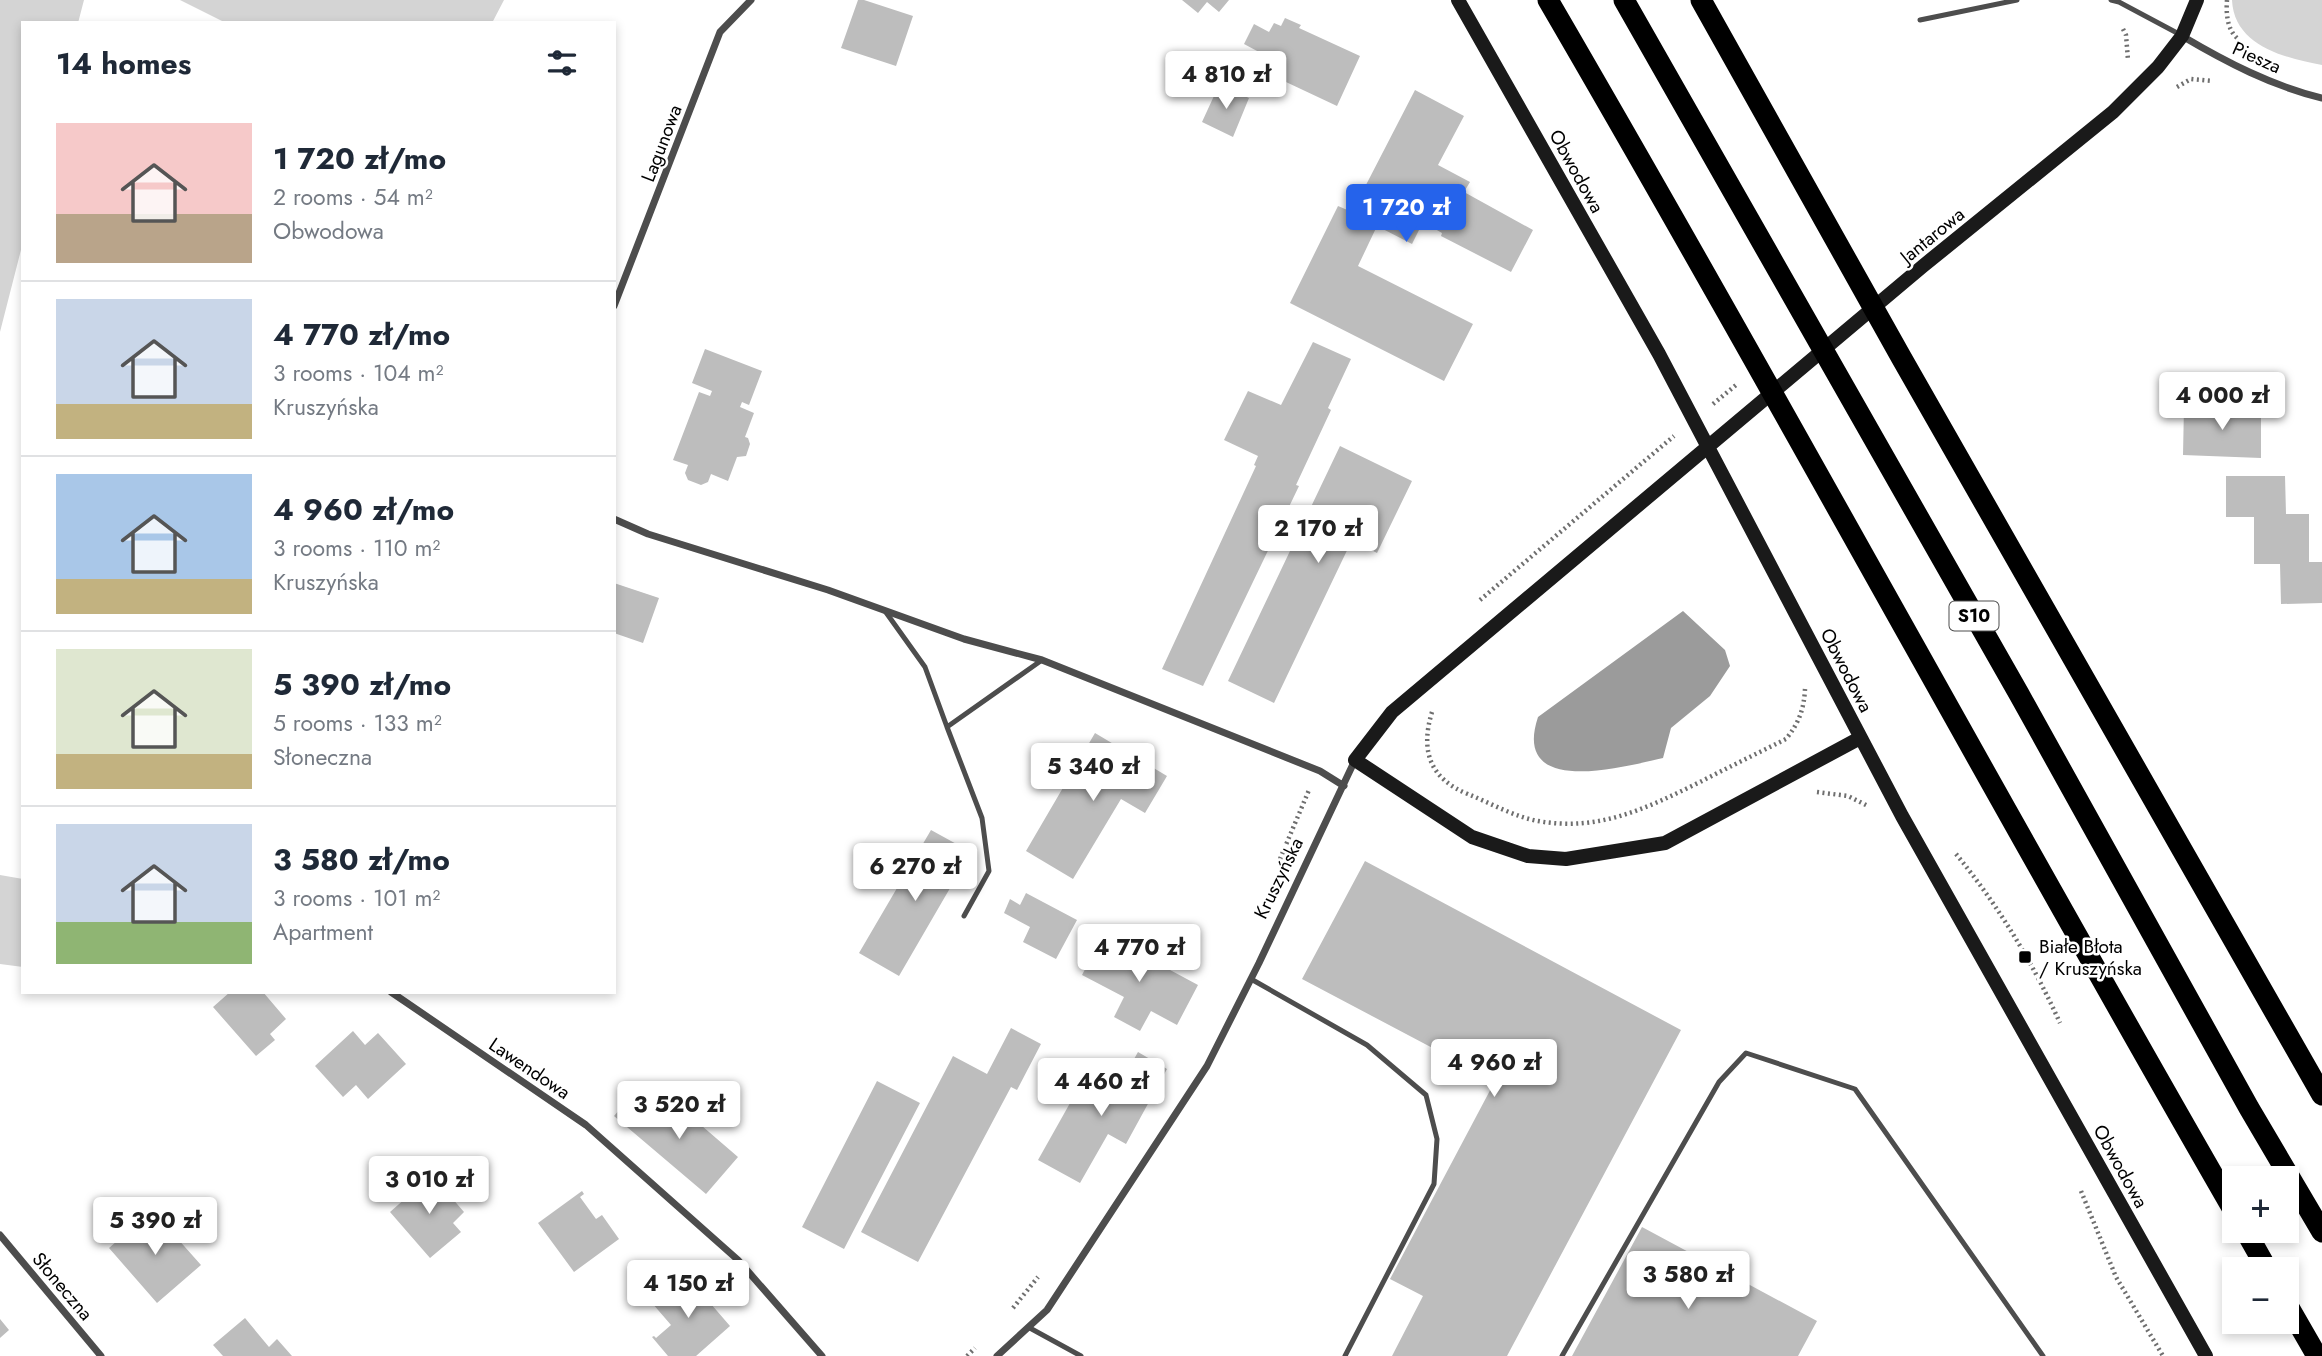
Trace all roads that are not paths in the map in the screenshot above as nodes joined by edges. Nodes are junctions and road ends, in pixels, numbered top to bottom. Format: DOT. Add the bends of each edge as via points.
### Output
graph roads {
  1 [pos="751,0"];
  2 [pos="1458,0"];
  3 [pos="1548,0"];
  4 [pos="1624,0"];
  5 [pos="1701,0"];
  6 [pos="2017,0"];
  7 [pos="2111,0"];
  8 [pos="2197,0"];
  9 [pos="1920,20"];
  10 [pos="2182,36"];
  11 [pos="2322,97"];
  12 [pos="616,301"];
  13 [pos="1668,481"];
  14 [pos="616,520"];
  15 [pos="884,610"];
  16 [pos="1042,660"];
  17 [pos="947,727"];
  18 [pos="1860,738"];
  19 [pos="1354,760"];
  20 [pos="1344,786"];
  21 [pos="964,916"];
  22 [pos="1251,979"];
  23 [pos="394,994"];
  24 [pos="2322,1095"];
  25 [pos="2222,1190"];
  26 [pos="2322,1232"];
  27 [pos="0,1235"];
  28 [pos="2299,1325"];
  29 [pos="1028,1327"];
  30 [pos="102,1356"];
  31 [pos="821,1356"];
  32 [pos="998,1356"];
  33 [pos="1081,1356"];
  34 [pos="1345,1356"];
  35 [pos="1562,1356"];
  36 [pos="2043,1356"];
  37 [pos="2206,1356"];
  38 [pos="2317,1356"];
  1 -- 12 [label="street, Lagunowa" via="720,32"];
  2 -- 18 [label="street, Obwodowa" via="1659,354"];
  3 -- 25 [label="highway"];
  4 -- 26 [label="highway, S10"];
  5 -- 24 [label="highway"];
  6 -- 9 [label="lane"];
  7 -- 10 [label="lane"];
  8 -- 10 [label="street, Jantarowa"];
  10 -- 11 [label="street, Piesza" via="2269,81"];
  10 -- 13 [label="street, Jantarowa" via="2113,112"];
  13 -- 19 [label="street, Kruszyńska" via="1392,712"];
  14 -- 15 [label="street"];
  15 -- 16 [label="street" via="964,639"];
  15 -- 17 [label="lane" via="925,667"];
  16 -- 17 [label="lane"];
  16 -- 20 [label="street" via="1320,771"];
  17 -- 21 [label="lane" via="982,818 989,871"];
  18 -- 19 [label="street" via="1665,843 1566,859 1528,856 1472,836"];
  18 -- 37 [label="street, Obwodowa"];
  19 -- 20 [label="street, Kruszyńska"];
  20 -- 22 [label="street, Kruszyńska"];
  22 -- 29 [label="street, Kruszyńska" via="1207,1066 1047,1310"];
  22 -- 34 [label="lane" via="1367,1045 1426,1095 1437,1139 1434,1184"];
  23 -- 31 [label="street, Lawendowa" via="586,1125 738,1260"];
  27 -- 30 [label="street, Słoneczna"];
  28 -- 38 [label="highway"];
  29 -- 32 [label="street, Kruszyńska"];
  29 -- 33 [label="lane"];
  35 -- 36 [label="lane" via="1718,1082 1746,1053 1855,1089"];
}
